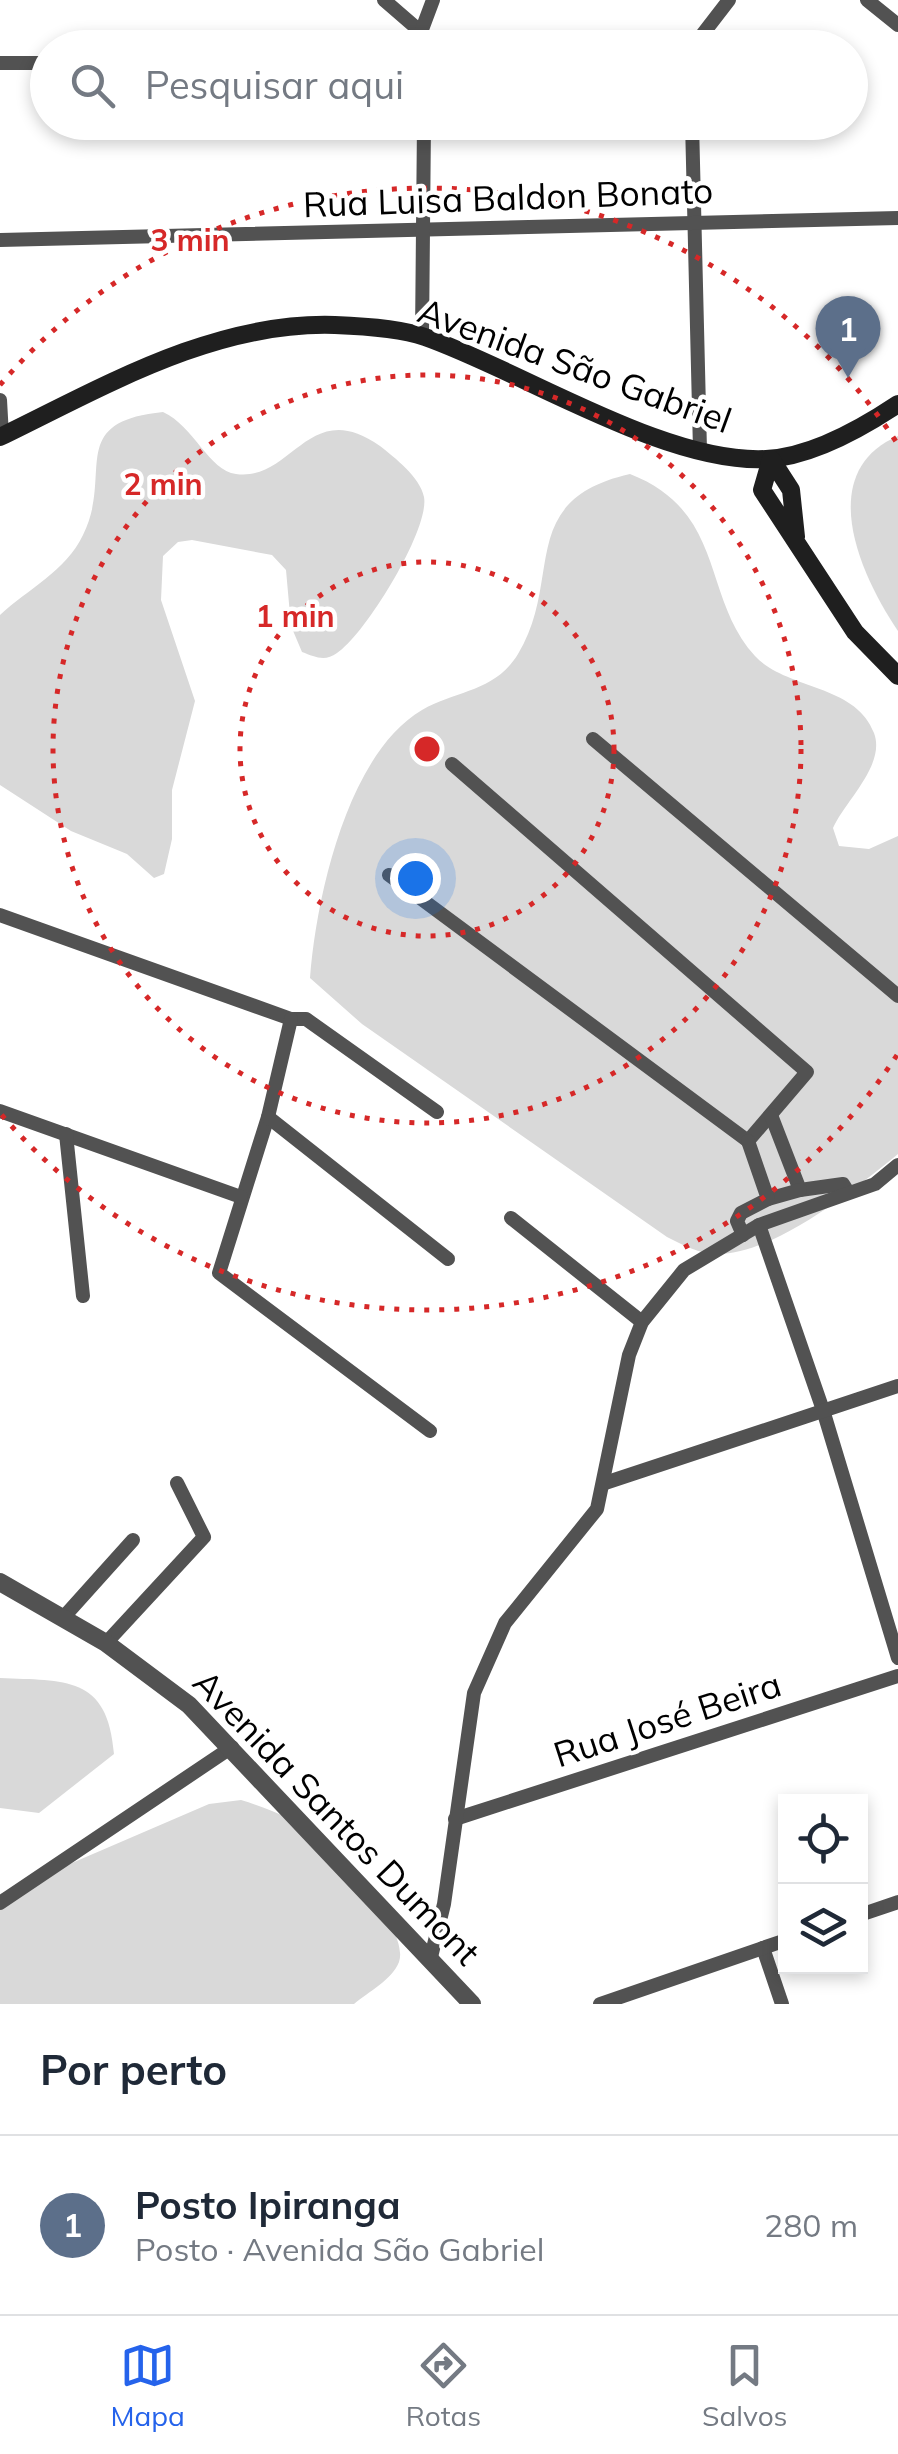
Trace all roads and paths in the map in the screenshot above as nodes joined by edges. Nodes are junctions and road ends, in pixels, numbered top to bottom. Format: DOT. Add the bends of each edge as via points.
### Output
graph roads {
  1 [pos="384,0"];
  2 [pos="433,0"];
  3 [pos="729,0"];
  4 [pos="867,0"];
  5 [pos="898,25"];
  6 [pos="412,30"];
  7 [pos="425,30"];
  8 [pos="705,30"];
  9 [pos="30,63"];
  10 [pos="0,64"];
  11 [pos="424,140"];
  12 [pos="692,140"];
  13 [pos="898,218"];
  14 [pos="693,221"];
  15 [pos="424,229"];
  16 [pos="0,240"];
  17 [pos="422,336"];
  18 [pos="0,400"];
  19 [pos="898,404"];
  20 [pos="1,437"];
  21 [pos="809,449"];
  22 [pos="700,450"];
  23 [pos="725,459"];
  24 [pos="770,459"];
  25 [pos="762,490"];
  26 [pos="791,490"];
  27 [pos="796,538"];
  28 [pos="898,676"];
  29 [pos="593,740"];
  30 [pos="452,764"];
  31 [pos="389,876"];
  32 [pos="0,915"];
  33 [pos="898,996"];
  34 [pos="291,1019"];
  35 [pos="0,1110"];
  36 [pos="437,1112"];
  37 [pos="771,1114"];
  38 [pos="268,1117"];
  39 [pos="66,1134"];
  40 [pos="748,1141"];
  41 [pos="898,1164"];
  42 [pos="800,1190"];
  43 [pos="848,1192"];
  44 [pos="241,1196"];
  45 [pos="768,1199"];
  46 [pos="510,1218"];
  47 [pos="759,1225"];
  48 [pos="743,1235"];
  49 [pos="448,1258"];
  50 [pos="83,1296"];
  51 [pos="642,1322"];
  52 [pos="898,1386"];
  53 [pos="823,1410"];
  54 [pos="430,1431"];
  55 [pos="177,1483"];
  56 [pos="605,1483"];
  57 [pos="133,1540"];
  58 [pos="0,1582"];
  59 [pos="62,1619"];
  60 [pos="106,1643"];
  61 [pos="898,1658"];
  62 [pos="898,1676"];
  63 [pos="232,1747"];
  64 [pos="455,1819"];
  65 [pos="898,1902"];
  66 [pos="0,1903"];
  67 [pos="868,1912"];
  68 [pos="778,1943"];
  69 [pos="763,1948"];
  70 [pos="430,1961"];
  71 [pos="472,2004"];
  72 [pos="600,2004"];
  73 [pos="782,2004"];
  1 -- 6 [label="street"];
  2 -- 7 [label="street"];
  3 -- 8 [label="street"];
  4 -- 5 [label="street"];
  9 -- 10 [label="street"];
  11 -- 15 [label="street"];
  12 -- 14 [label="street"];
  13 -- 14 [label="street, Rua Luisa Baldon Bonato"];
  14 -- 15 [label="street, Rua Luisa Baldon Bonato"];
  14 -- 22 [label="street"];
  15 -- 16 [label="street, Rua Luisa Baldon Bonato"];
  15 -- 17 [label="street"];
  17 -- 20 [label="main road, Avenida São Gabriel" via="338,325 234,334"];
  17 -- 22 [label="main road, Avenida São Gabriel"];
  18 -- 20 [label="street"];
  19 -- 21 [label="main road, Avenida São Gabriel"];
  21 -- 24 [label="main road, Avenida São Gabriel"];
  21 -- 26 [label="main road"];
  22 -- 23 [label="main road, Avenida São Gabriel"];
  23 -- 24 [label="main road, Avenida São Gabriel"];
  23 -- 25 [label="main road"];
  24 -- 25 [label="main road"];
  24 -- 26 [label="main road"];
  25 -- 27 [label="main road"];
  26 -- 27 [label="main road"];
  27 -- 28 [label="main road" via="855,632"];
  29 -- 33 [label="street"];
  30 -- 37 [label="street" via="806,1072"];
  31 -- 40 [label="street"];
  32 -- 34 [label="street"];
  34 -- 36 [label="street" via="306,1019"];
  34 -- 38 [label="street"];
  35 -- 39 [label="street"];
  37 -- 40 [label="street"];
  37 -- 42 [label="street"];
  38 -- 44 [label="street"];
  38 -- 49 [label="street"];
  39 -- 44 [label="street"];
  39 -- 50 [label="street"];
  40 -- 45 [label="street"];
  41 -- 43 [label="street" via="874,1184"];
  42 -- 43 [label="street" via="836,1182"];
  42 -- 45 [label="street"];
  43 -- 47 [label="street"];
  44 -- 54 [label="street" via="219,1273"];
  45 -- 48 [label="street" via="740,1214"];
  46 -- 51 [label="street"];
  47 -- 48 [label="street"];
  47 -- 53 [label="street"];
  48 -- 51 [label="street" via="684,1270"];
  51 -- 56 [label="street" via="629,1355"];
  52 -- 53 [label="street"];
  53 -- 56 [label="street"];
  53 -- 61 [label="street"];
  55 -- 60 [label="street" via="204,1537"];
  56 -- 64 [label="street" via="597,1509 505,1622 488,1654 474,1693"];
  57 -- 59 [label="street"];
  58 -- 59 [label="street, Avenida Santos Dumont"];
  59 -- 60 [label="street, Avenida Santos Dumont"];
  60 -- 63 [label="street, Avenida Santos Dumont" via="189,1705"];
  62 -- 64 [label="street, Rua José Beira"];
  63 -- 66 [label="street"];
  63 -- 70 [label="street, Avenida Santos Dumont"];
  64 -- 70 [label="street"];
  65 -- 67 [label="street"];
  68 -- 69 [label="street"];
  69 -- 72 [label="street"];
  69 -- 73 [label="street"];
  70 -- 71 [label="street, Avenida Santos Dumont"];
}
